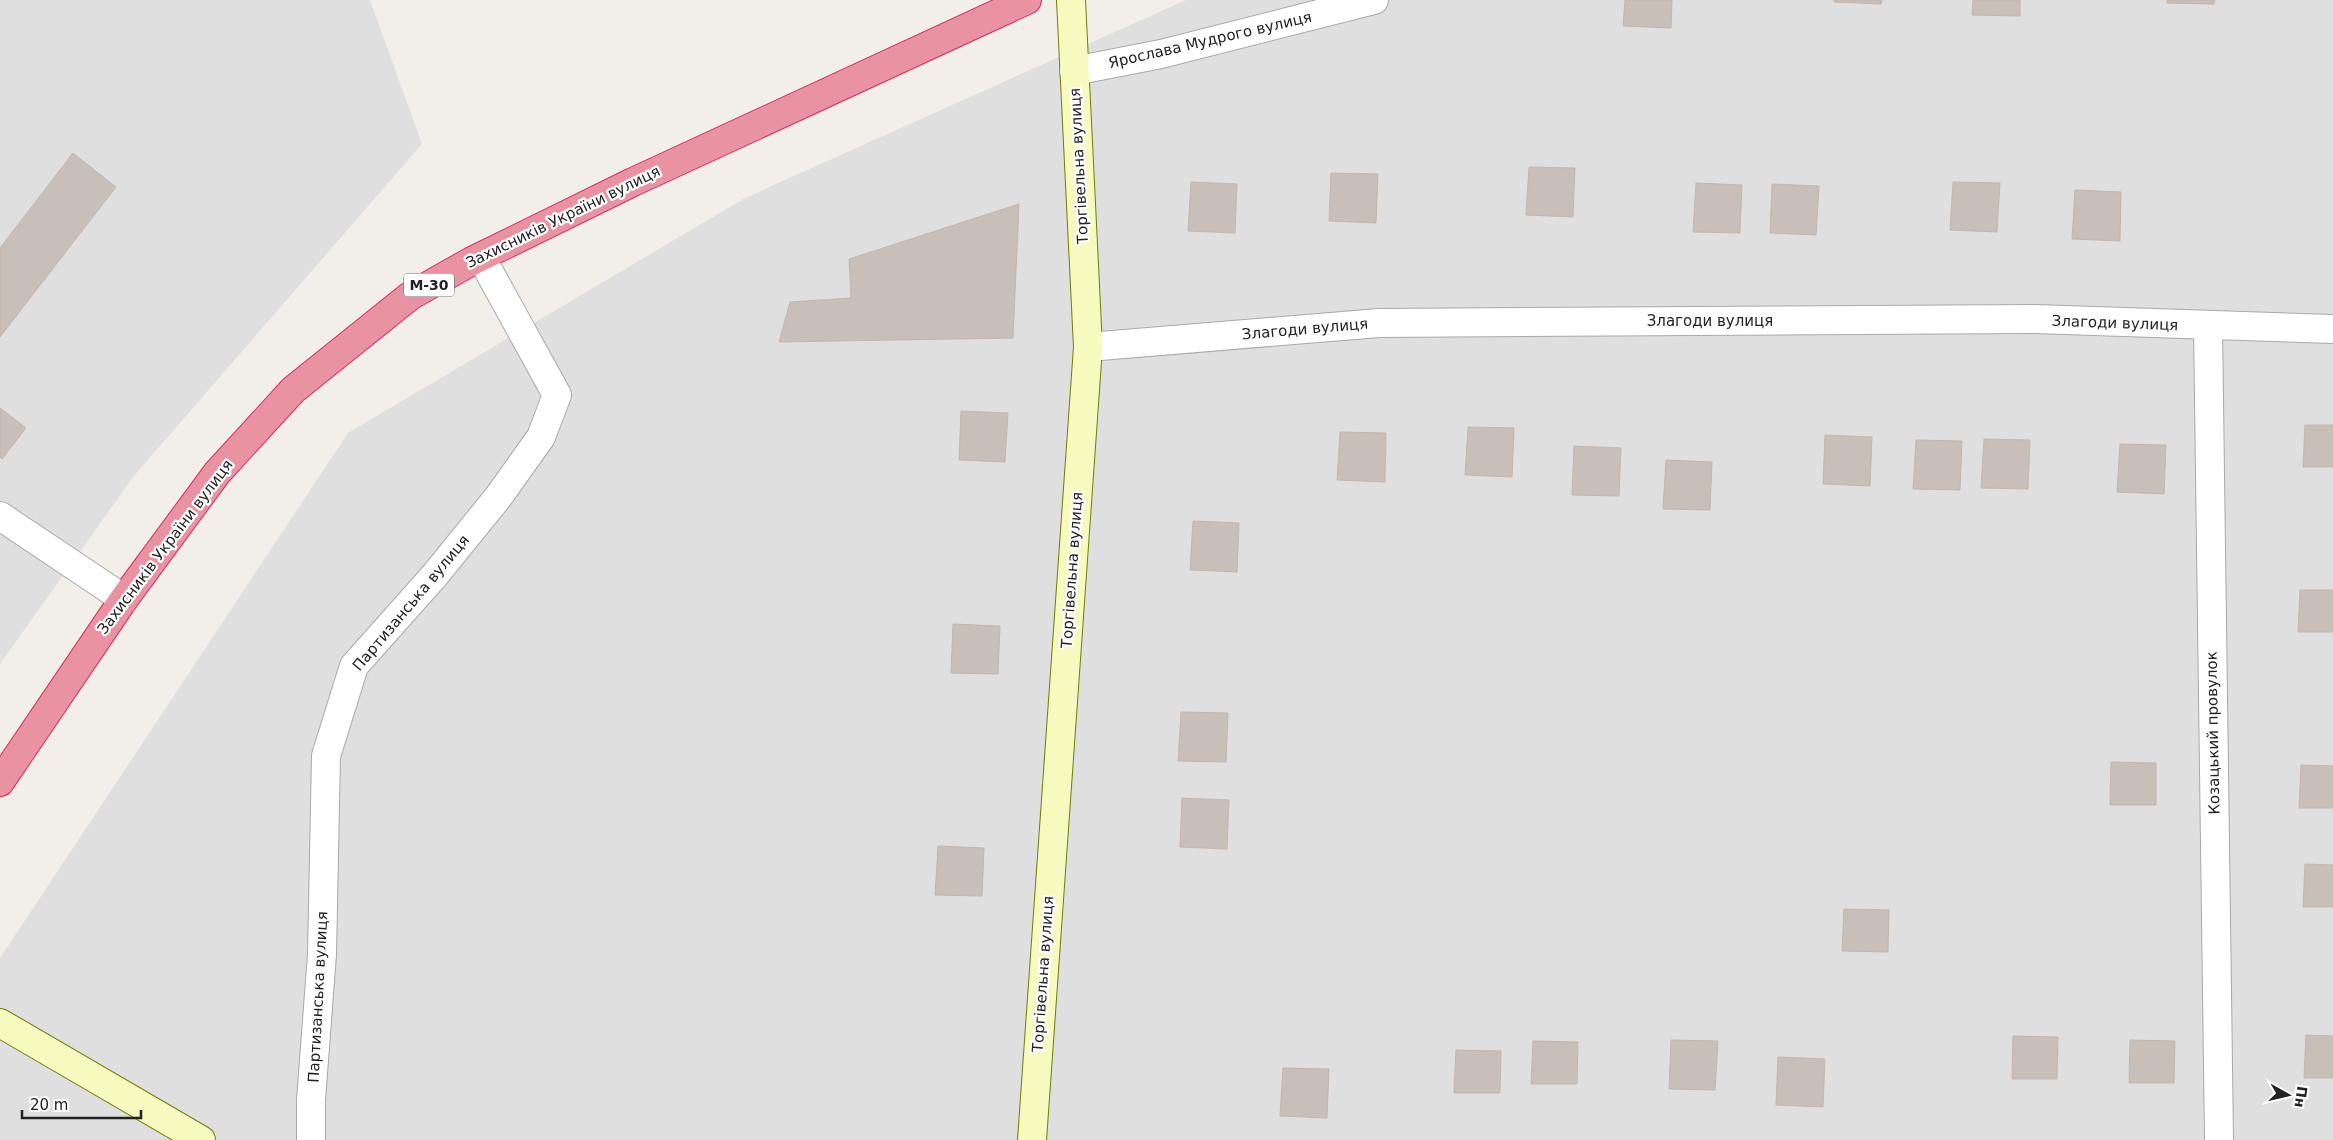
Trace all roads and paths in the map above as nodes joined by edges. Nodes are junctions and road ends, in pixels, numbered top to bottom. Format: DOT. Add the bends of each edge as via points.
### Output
graph roads {
  1 [pos="1027,0"];
  2 [pos="1071,0"];
  3 [pos="1374,0"];
  4 [pos="1074,71"];
  5 [pos="481,257"];
  6 [pos="2208,326"];
  7 [pos="2333,329"];
  8 [pos="1088,346"];
  9 [pos="0,516"];
  10 [pos="124,599"];
  11 [pos="0,782"];
  12 [pos="0,1023"];
  13 [pos="201,1140"];
  14 [pos="311,1140"];
  15 [pos="1032,1140"];
  16 [pos="2219,1140"];
  1 -- 5 [label="highway, Захисників України вулиця / М-30" via="633,182"];
  2 -- 4 [label="street, Торгівельна вулиця"];
  3 -- 4 [label="street, Ярослава Мудрого вулиця" via="1161,54"];
  4 -- 8 [label="street, Торгівельна вулиця"];
  5 -- 10 [label="highway, Захисників України вулиця / М-30" via="410,296 293,390 217,473"];
  5 -- 14 [label="street, Партизанська вулиця" via="557,396 541,437 499,496 436,575 354,666 326,756 322,954"];
  6 -- 7 [label="street, Злагоди вулиця"];
  6 -- 8 [label="street, Злагоди вулиця" via="2036,319 1379,323"];
  6 -- 16 [label="street, Козацький провулок"];
  8 -- 15 [label="street, Торгівельна вулиця"];
  9 -- 10 [label="street"];
  10 -- 11 [label="highway, Захисників України вулиця / М-30"];
  12 -- 13 [label="street"];
}
